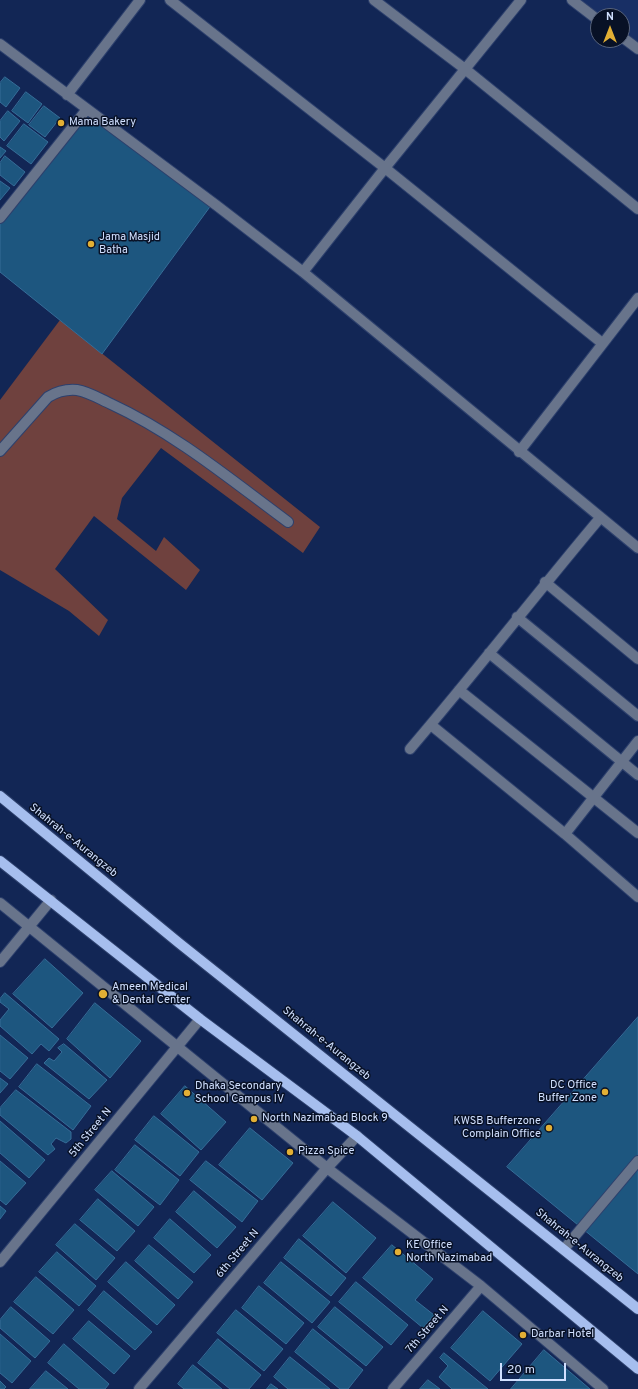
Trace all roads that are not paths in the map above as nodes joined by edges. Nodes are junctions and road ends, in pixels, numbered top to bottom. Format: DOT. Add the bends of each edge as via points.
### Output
graph roads {
  1 [pos="140,0"];
  2 [pos="170,0"];
  3 [pos="374,0"];
  4 [pos="521,0"];
  5 [pos="572,0"];
  6 [pos="590,14"];
  7 [pos="0,44"];
  8 [pos="465,70"];
  9 [pos="66,95"];
  10 [pos="87,109"];
  11 [pos="385,168"];
  12 [pos="638,209"];
  13 [pos="0,218"];
  14 [pos="303,272"];
  15 [pos="638,298"];
  16 [pos="602,343"];
  17 [pos="0,451"];
  18 [pos="519,452"];
  19 [pos="600,518"];
  20 [pos="288,522"];
  21 [pos="637,546"];
  22 [pos="546,582"];
  23 [pos="517,617"];
  24 [pos="489,653"];
  25 [pos="638,659"];
  26 [pos="460,690"];
  27 [pos="638,716"];
  28 [pos="431,725"];
  29 [pos="638,741"];
  30 [pos="410,749"];
  31 [pos="622,762"];
  32 [pos="638,774"];
  33 [pos="0,796"];
  34 [pos="593,798"];
  35 [pos="565,834"];
  36 [pos="638,834"];
  37 [pos="0,861"];
  38 [pos="638,897"];
  39 [pos="51,900"];
  40 [pos="0,903"];
  41 [pos="29,927"];
  42 [pos="0,962"];
  43 [pos="200,1019"];
  44 [pos="177,1046"];
  45 [pos="358,1136"];
  46 [pos="638,1162"];
  47 [pos="327,1168"];
  48 [pos="564,1249"];
  49 [pos="0,1262"];
  50 [pos="481,1286"];
  51 [pos="638,1309"];
  52 [pos="638,1369"];
  53 [pos="139,1389"];
  54 [pos="393,1389"];
  55 [pos="603,1389"];
  1 -- 9 [label="street"];
  2 -- 11 [label="street"];
  3 -- 8 [label="street"];
  4 -- 8 [label="street"];
  5 -- 6 [label="street"];
  7 -- 9 [label="street"];
  8 -- 11 [label="street"];
  8 -- 12 [label="street"];
  9 -- 10 [label="street"];
  10 -- 13 [label="street"];
  10 -- 14 [label="street"];
  11 -- 14 [label="street"];
  11 -- 16 [label="street"];
  14 -- 18 [label="street"];
  15 -- 16 [label="street"];
  16 -- 18 [label="street"];
  17 -- 20 [label="street" via="48,397 57,391 79,390 145,420"];
  18 -- 19 [label="street"];
  19 -- 21 [label="street"];
  19 -- 22 [label="street"];
  22 -- 23 [label="street"];
  22 -- 25 [label="street"];
  23 -- 24 [label="street"];
  23 -- 27 [label="street"];
  24 -- 26 [label="street"];
  24 -- 31 [label="street"];
  26 -- 28 [label="street"];
  26 -- 34 [label="street"];
  28 -- 30 [label="street"];
  28 -- 35 [label="street"];
  29 -- 31 [label="street"];
  31 -- 32 [label="street"];
  31 -- 34 [label="street"];
  33 -- 48 [label="main road, Shahrah-e-Aurangzeb" via="179,943"];
  34 -- 35 [label="street"];
  34 -- 36 [label="street"];
  35 -- 38 [label="street"];
  37 -- 39 [label="main road"];
  39 -- 41 [label="street"];
  39 -- 43 [label="main road"];
  40 -- 41 [label="street"];
  41 -- 42 [label="street"];
  41 -- 44 [label="street"];
  43 -- 44 [label="street, 5th Street N"];
  43 -- 45 [label="main road"];
  44 -- 47 [label="street"];
  44 -- 49 [label="street, 5th Street N"];
  45 -- 47 [label="street, 6th Street N"];
  45 -- 52 [label="main road"];
  46 -- 48 [label="street"];
  47 -- 50 [label="street"];
  47 -- 53 [label="street, 6th Street N"];
  48 -- 51 [label="main road, Shahrah-e-Aurangzeb"];
  50 -- 54 [label="street, 7th Street N"];
  50 -- 55 [label="street"];
}
